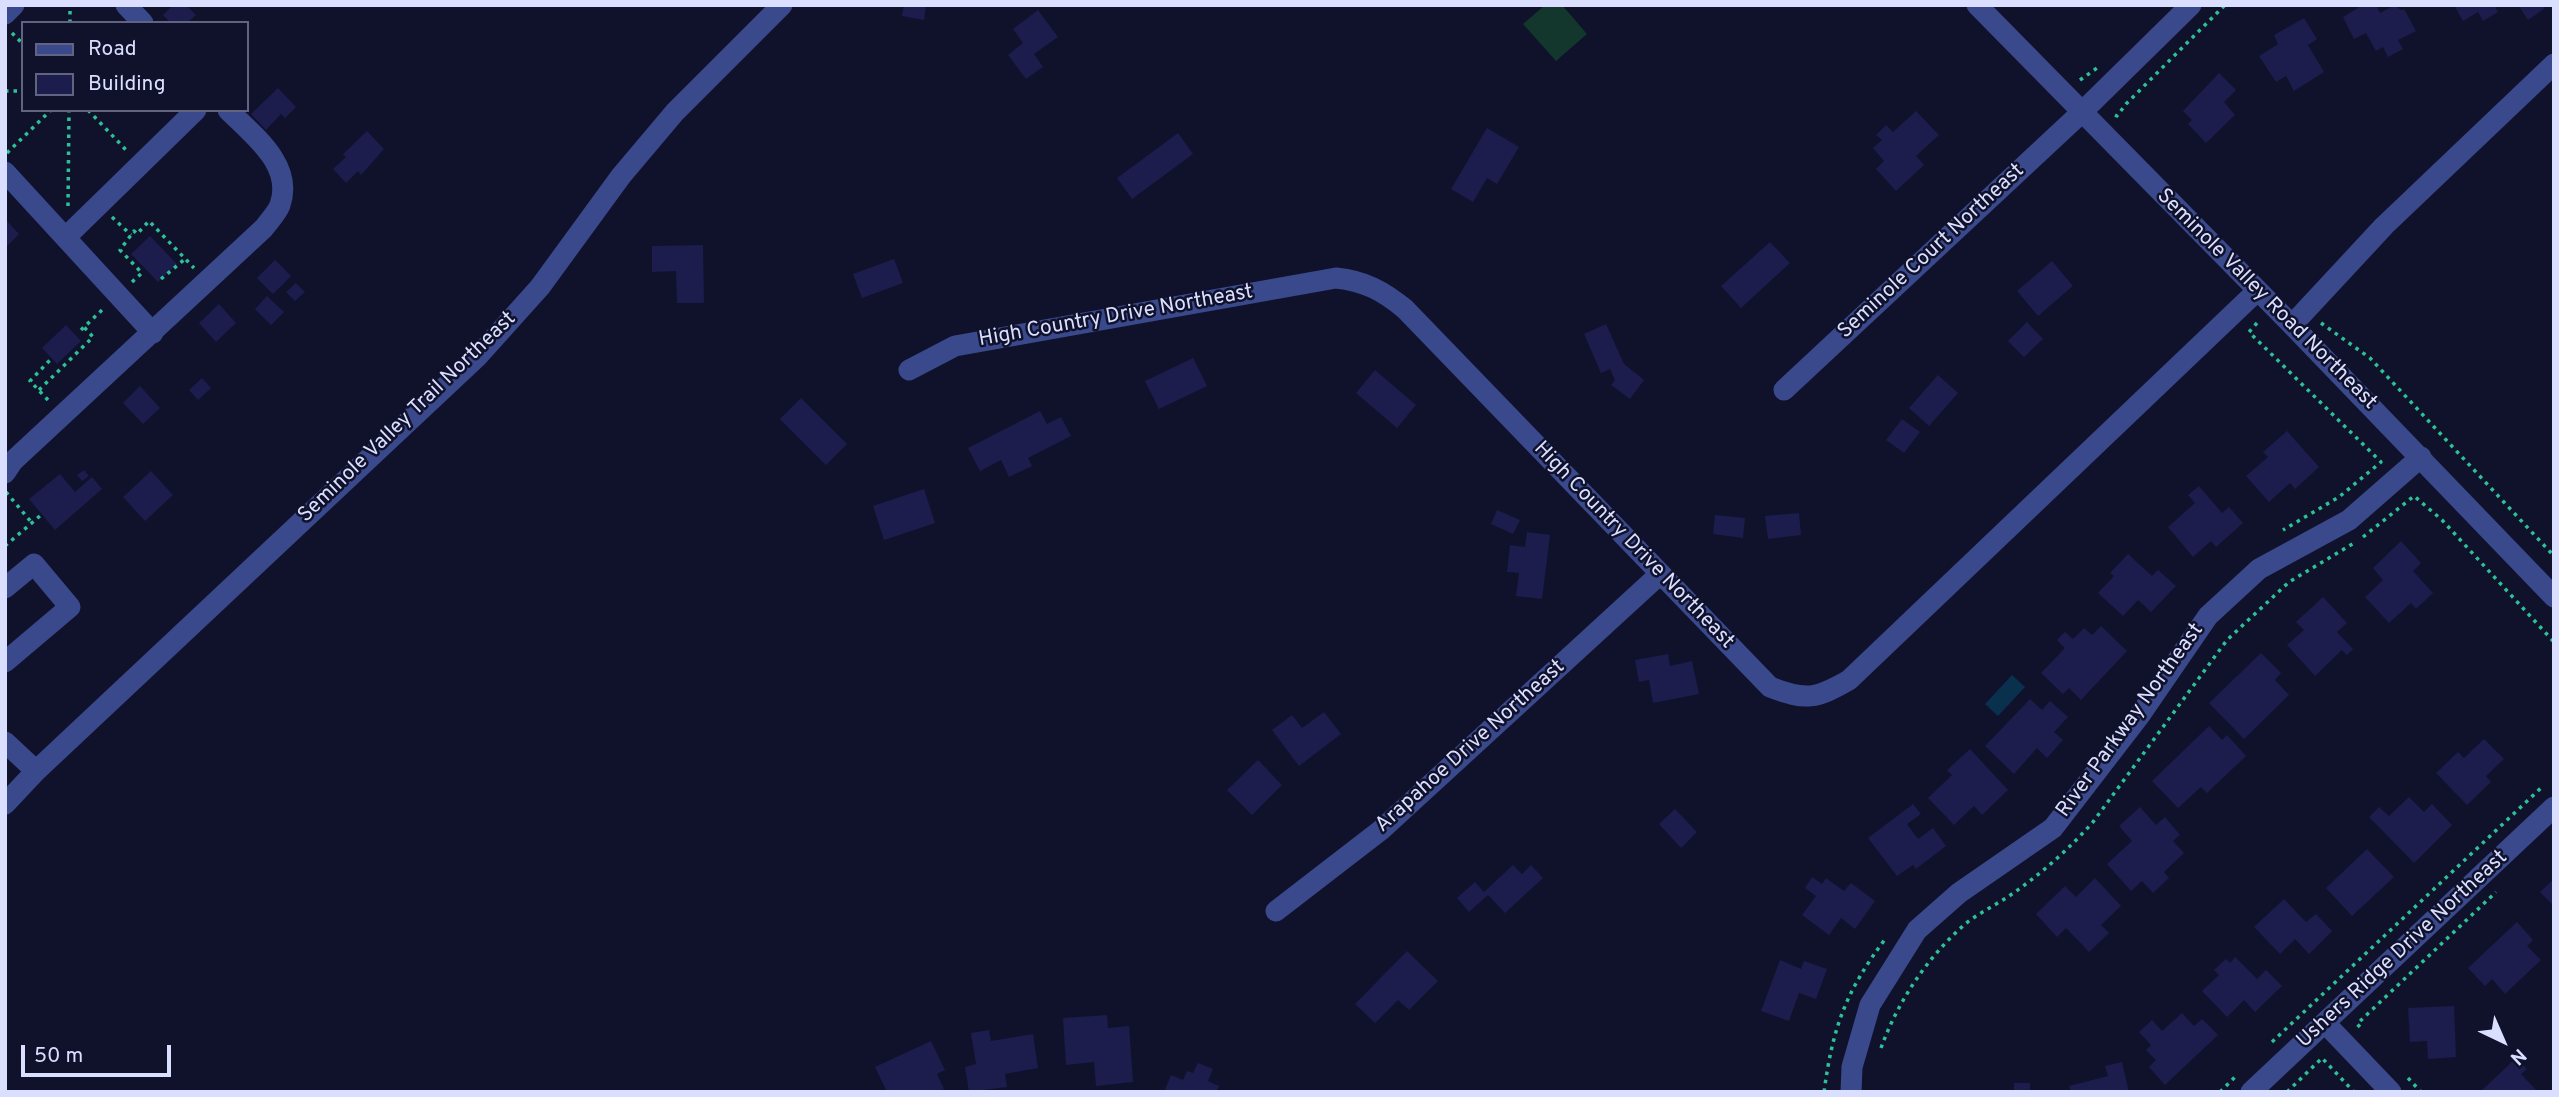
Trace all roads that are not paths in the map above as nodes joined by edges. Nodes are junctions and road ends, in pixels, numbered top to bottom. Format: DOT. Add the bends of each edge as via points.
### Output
graph roads {
  1 [pos="14,5"];
  2 [pos="126,5"];
  3 [pos="782,5"];
  4 [pos="1977,5"];
  5 [pos="2191,5"];
  6 [pos="5,14"];
  7 [pos="141,21"];
  8 [pos="2554,64"];
  9 [pos="194,112"];
  10 [pos="230,112"];
  11 [pos="2081,113"];
  12 [pos="5,172"];
  13 [pos="67,236"];
  14 [pos="2257,290"];
  15 [pos="2292,325"];
  16 [pos="153,332"];
  17 [pos="909,370"];
  18 [pos="1784,390"];
  19 [pos="2421,457"];
  20 [pos="5,473"];
  21 [pos="1659,575"];
  22 [pos="5,588"];
  23 [pos="2554,597"];
  24 [pos="5,662"];
  25 [pos="5,741"];
  26 [pos="36,771"];
  27 [pos="5,804"];
  28 [pos="2554,807"];
  29 [pos="1276,911"];
  30 [pos="2325,1023"];
  31 [pos="1850,1092"];
  32 [pos="2251,1092"];
  33 [pos="2390,1092"];
  1 -- 6 [label="street"];
  2 -- 7 [label="street"];
  3 -- 26 [label="street, Seminole Valley Trail Northeast" via="675,112 621,176 540,287 478,356"];
  4 -- 11 [label="street, Seminole Valley Road Northeast"];
  5 -- 11 [label="street, Seminole Court Northeast"];
  8 -- 15 [label="street" via="2384,226"];
  9 -- 13 [label="street"];
  10 -- 16 [label="street" via="272,154 282,180 280,205 264,228"];
  11 -- 14 [label="street, Seminole Valley Road Northeast"];
  11 -- 18 [label="street, Seminole Court Northeast"];
  12 -- 13 [label="street"];
  13 -- 16 [label="street"];
  14 -- 15 [label="street, Seminole Valley Road Northeast"];
  14 -- 21 [label="street, High Country Drive Northeast" via="1849,680 1825,694 1799,698 1770,687"];
  15 -- 19 [label="street, Seminole Valley Road Northeast"];
  16 -- 20 [label="street"];
  17 -- 21 [label="street, High Country Drive Northeast" via="955,346 1336,278 1359,280 1382,290 1405,309"];
  19 -- 23 [label="street, Seminole Valley Road Northeast"];
  19 -- 31 [label="street, River Parkway Northeast" via="2349,520 2259,569 2208,616 2140,715 2053,828 1959,893 1917,930 1870,1005 1852,1067"];
  21 -- 29 [label="street, Arapahoe Drive Northeast" via="1381,830"];
  22 -- 24 [label="street" via="34,564 70,607"];
  25 -- 26 [label="street"];
  26 -- 27 [label="street, Seminole Valley Trail Northeast"];
  28 -- 30 [label="street, Ushers Ridge Drive Northeast"];
  30 -- 32 [label="street, Ushers Ridge Drive Northeast"];
  30 -- 33 [label="street"];
}
